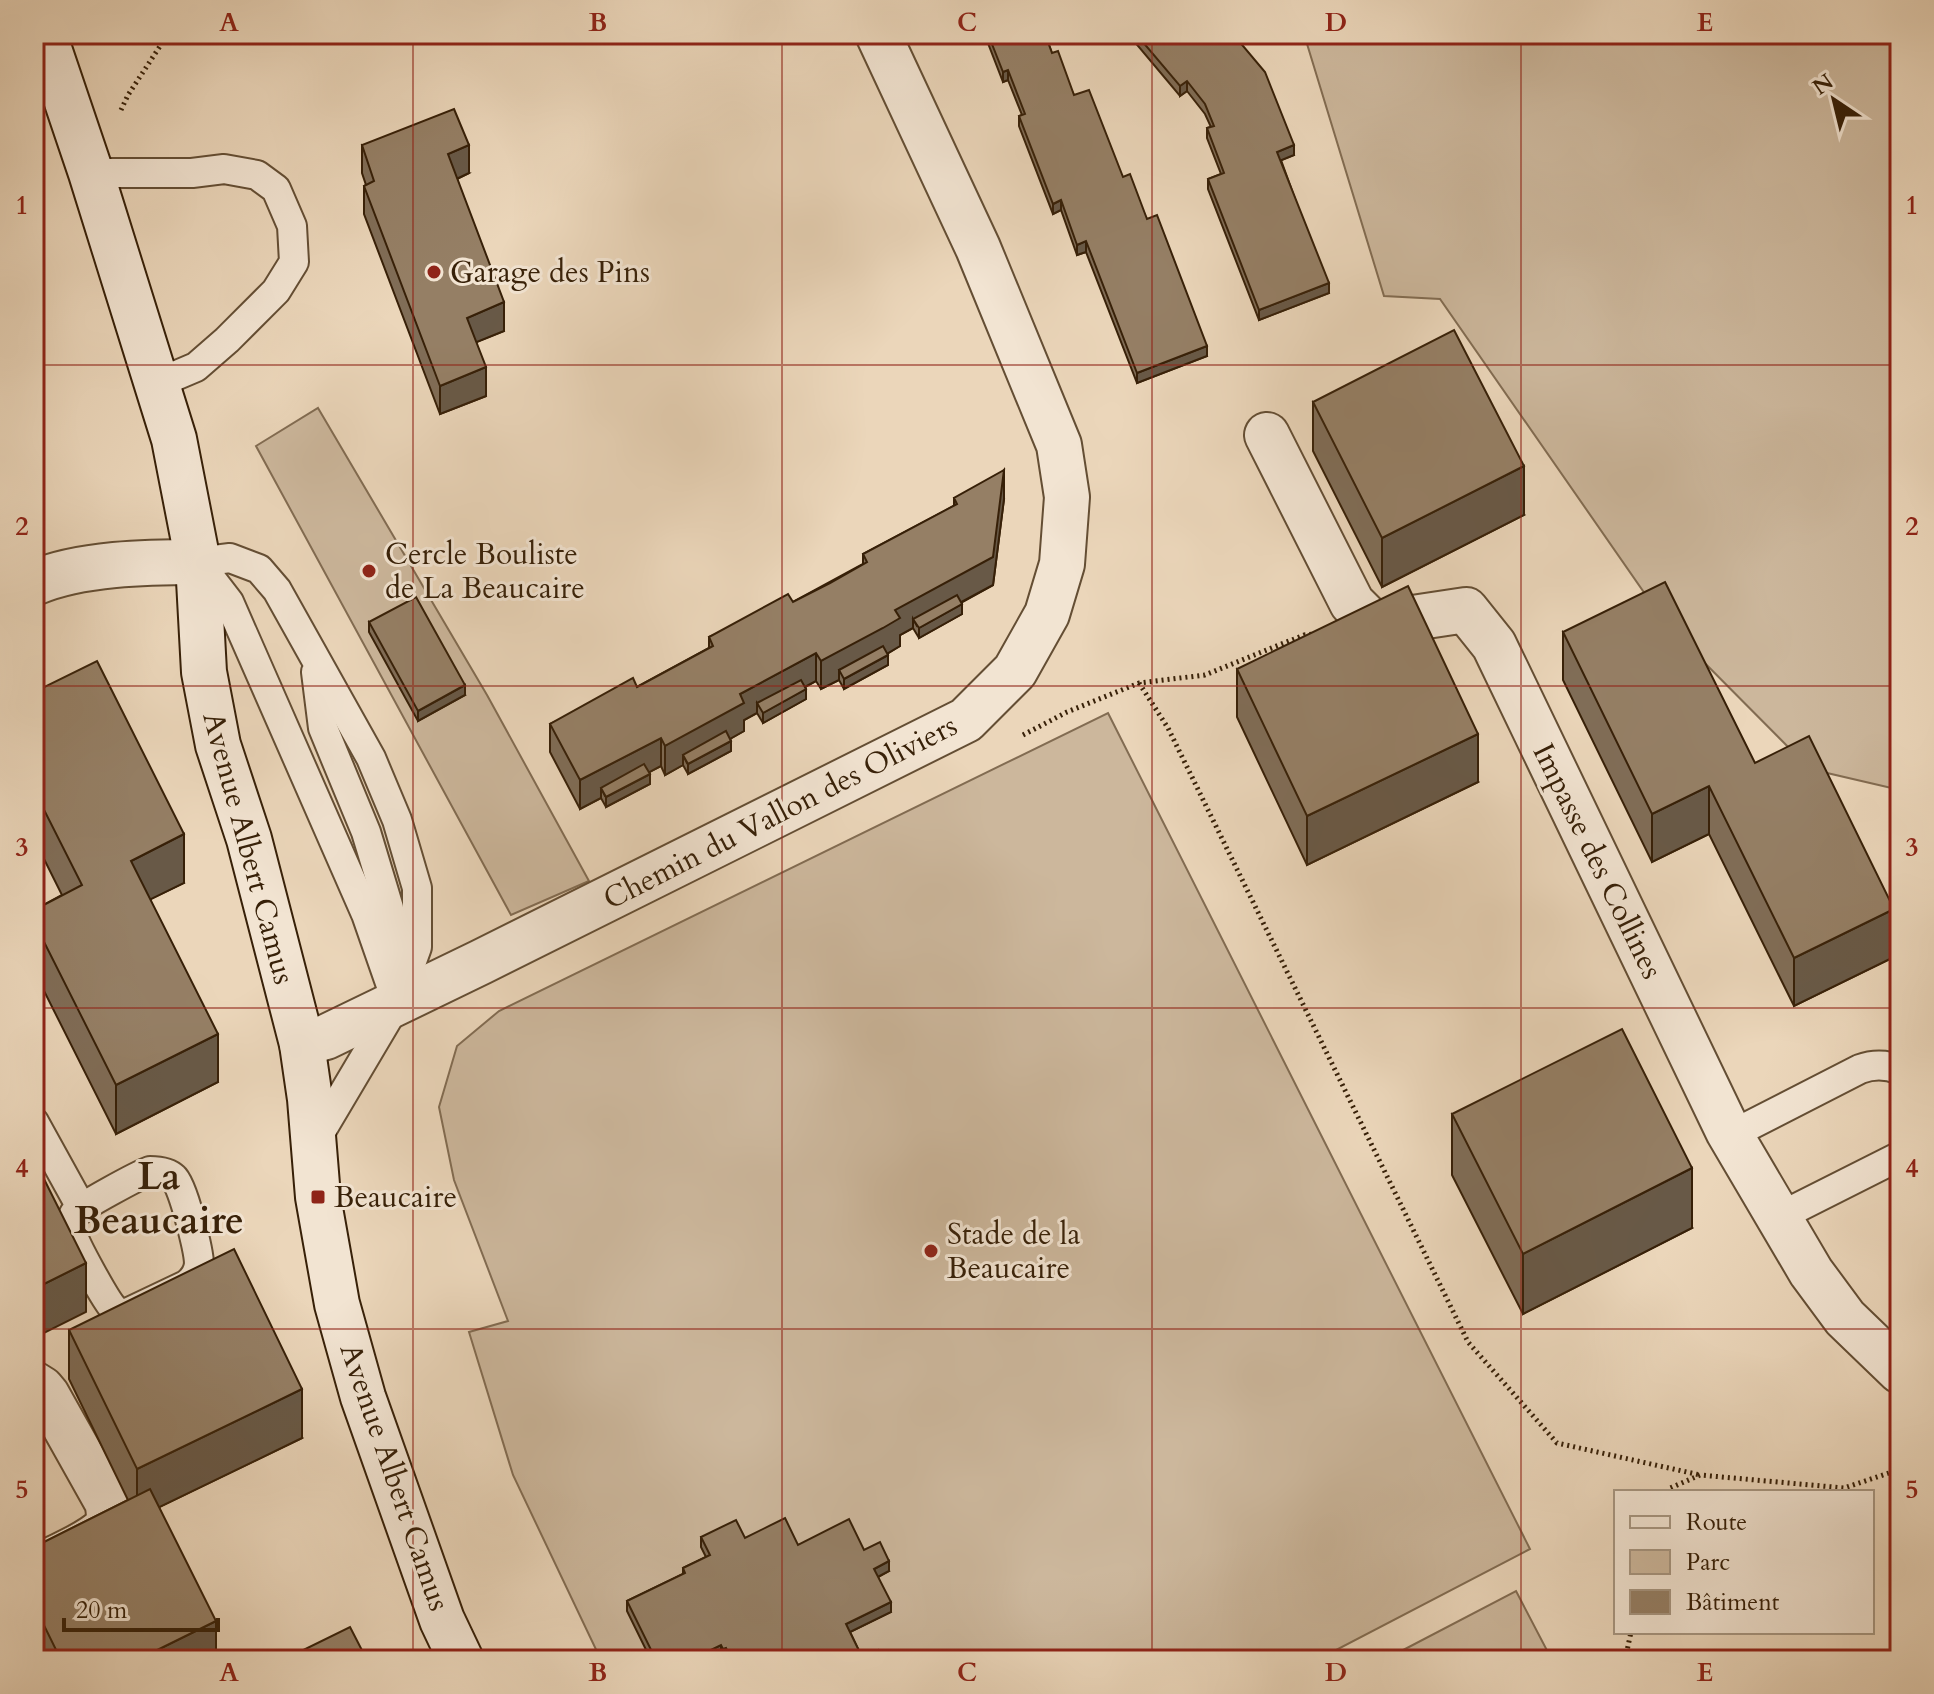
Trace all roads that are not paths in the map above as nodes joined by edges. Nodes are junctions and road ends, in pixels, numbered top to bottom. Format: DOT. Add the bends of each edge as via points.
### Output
graph roads {
  1 [pos="44,34"];
  2 [pos="878,34"];
  3 [pos="91,173"];
  4 [pos="156,384"];
  5 [pos="1267,435"];
  6 [pos="198,562"];
  7 [pos="34,583"];
  8 [pos="397,1003"];
  9 [pos="302,1044"];
  10 [pos="1900,1070"];
  11 [pos="34,1122"];
  12 [pos="1731,1135"];
  13 [pos="314,1143"];
  14 [pos="1900,1156"];
  15 [pos="82,1209"];
  16 [pos="1779,1217"];
  17 [pos="1900,1371"];
  18 [pos="34,1384"];
  19 [pos="34,1567"];
  20 [pos="461,1660"];
  1 -- 3 [label="street, Avenue Albert Camus"];
  2 -- 8 [label="street, Chemin du Vallon des Oliviers" via="978,248 1059,445 1067,497 1062,564 1047,614 1015,671 966,720"];
  3 -- 4 [label="street, Avenue Albert Camus"];
  3 -- 4 [label="lane" via="224,169 257,175 276,189 292,226 294,262 276,291 196,367"];
  4 -- 6 [label="street, Avenue Albert Camus" via="174,439"];
  5 -- 12 [label="street, Impasse des Collines" via="1352,603 1373,624 1466,610 1494,645"];
  6 -- 7 [label="street" via="75,570"];
  6 -- 8 [label="lane" via="229,602 366,914"];
  6 -- 8 [label="lane" via="230,558 259,569 277,590 371,758 417,888 417,947"];
  6 -- 9 [label="street, Avenue Albert Camus" via="204,672 218,745 249,839"];
  8 -- 9 [label="street, Chemin du Vallon des Oliviers"];
  8 -- 13 [label="lane"];
  9 -- 13 [label="street, Avenue Albert Camus"];
  10 -- 12 [label="lane" via="1880,1065 1860,1069"];
  11 -- 15 [label="lane"];
  12 -- 16 [label="street, Impasse des Collines"];
  13 -- 20 [label="street, Avenue Albert Camus" via="337,1304 363,1397"];
  14 -- 16 [label="lane"];
  15 -- 15 [label="lane" via="73,1216 71,1230 115,1310 129,1313 193,1279 199,1263 193,1233 172,1176 145,1173"];
  16 -- 17 [label="street, Impasse des Collines" via="1845,1318"];
  18 -- 19 [label="street" via="47,1395 109,1511 108,1524 99,1534"];
}
